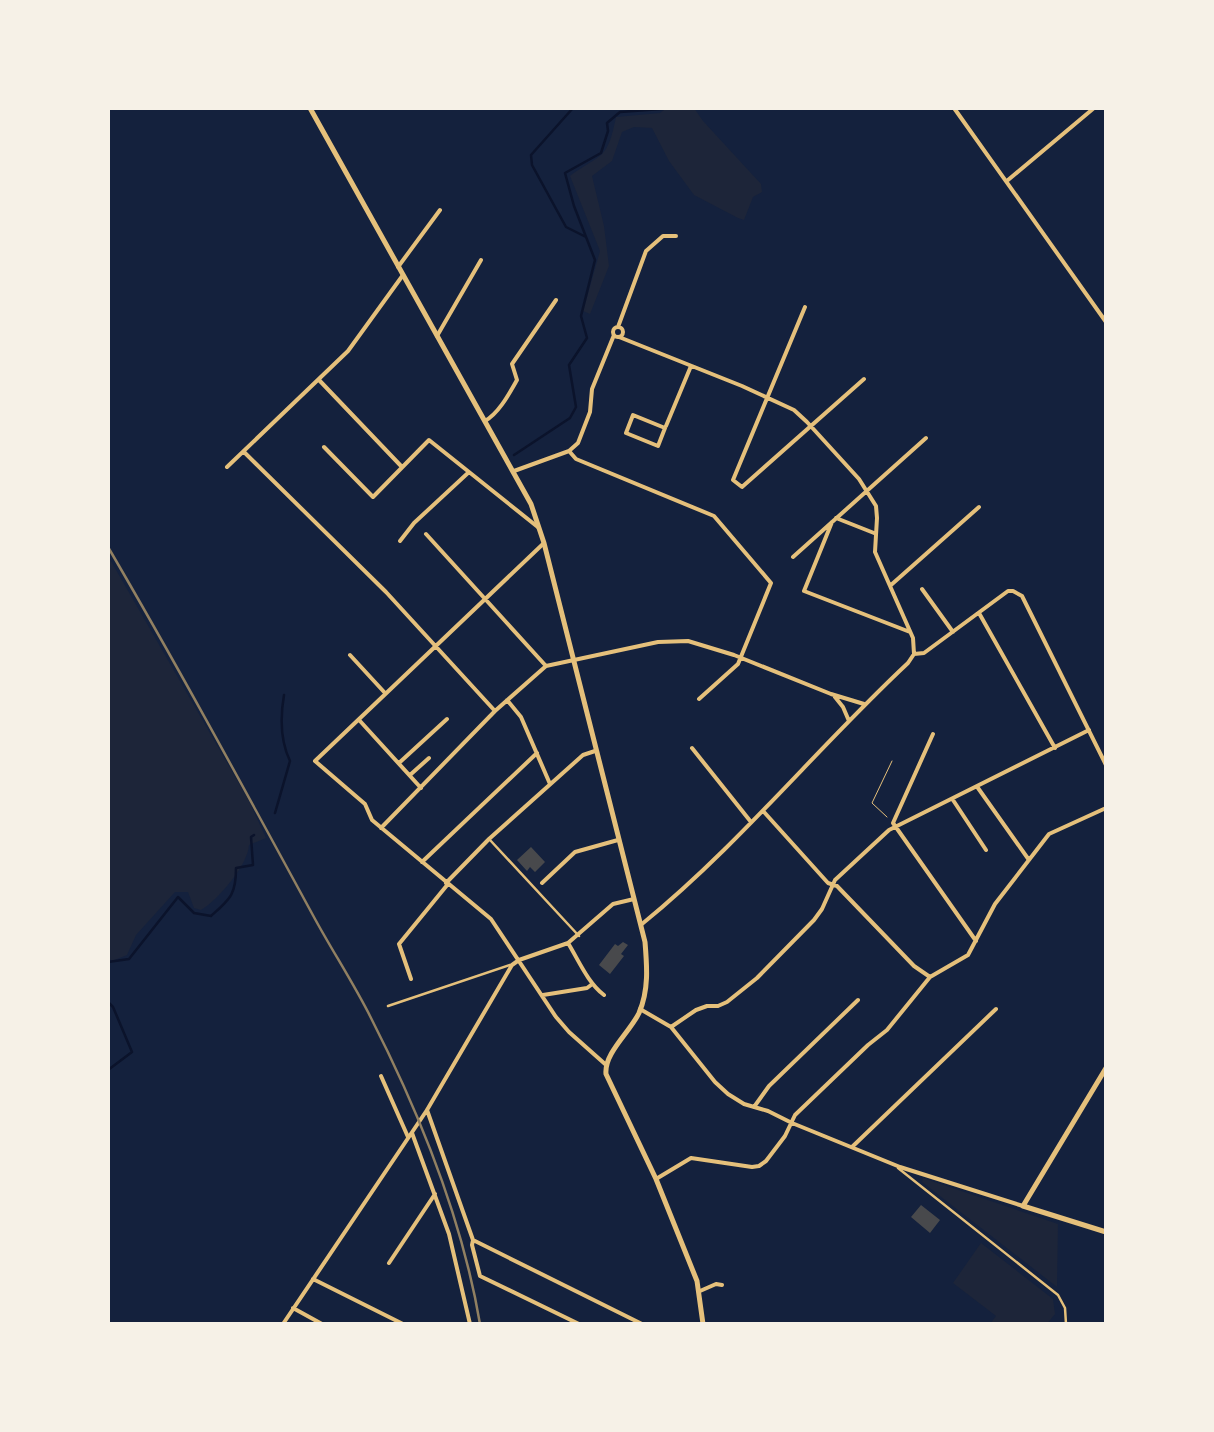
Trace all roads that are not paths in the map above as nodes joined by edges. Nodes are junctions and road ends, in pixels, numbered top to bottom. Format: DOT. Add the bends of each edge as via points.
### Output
graph roads {
  1 [pos="310,108"];
  2 [pos="954,108"];
  3 [pos="1094,108"];
  4 [pos="1008,180"];
  5 [pos="440,210"];
  6 [pos="676,236"];
  7 [pos="481,260"];
  8 [pos="398,267"];
  9 [pos="403,275"];
  10 [pos="556,300"];
  11 [pos="805,307"];
  12 [pos="1106,322"];
  13 [pos="619,335"];
  14 [pos="437,336"];
  15 [pos="691,366"];
  16 [pos="864,379"];
  17 [pos="318,380"];
  18 [pos="768,398"];
  19 [pos="485,420"];
  20 [pos="811,426"];
  21 [pos="665,428"];
  22 [pos="926,438"];
  23 [pos="324,447"];
  24 [pos="244,452"];
  25 [pos="569,452"];
  26 [pos="227,467"];
  27 [pos="402,467"];
  28 [pos="514,471"];
  29 [pos="469,472"];
  30 [pos="867,490"];
  31 [pos="978,507"];
  32 [pos="834,520"];
  33 [pos="539,528"];
  34 [pos="426,534"];
  35 [pos="876,534"];
  36 [pos="400,541"];
  37 [pos="544,543"];
  38 [pos="793,556"];
  39 [pos="890,585"];
  40 [pos="922,588"];
  41 [pos="484,598"];
  42 [pos="979,612"];
  43 [pos="910,632"];
  44 [pos="953,632"];
  45 [pos="436,646"];
  46 [pos="914,654"];
  47 [pos="350,656"];
  48 [pos="742,658"];
  49 [pos="574,660"];
  50 [pos="546,666"];
  51 [pos="386,694"];
  52 [pos="831,694"];
  53 [pos="699,699"];
  54 [pos="507,700"];
  55 [pos="864,704"];
  56 [pos="495,711"];
  57 [pos="358,719"];
  58 [pos="447,719"];
  59 [pos="849,721"];
  60 [pos="1089,730"];
  61 [pos="933,734"];
  62 [pos="692,748"];
  63 [pos="1055,748"];
  64 [pos="596,750"];
  65 [pos="537,753"];
  66 [pos="429,758"];
  67 [pos="399,763"];
  68 [pos="1106,765"];
  69 [pos="410,775"];
  70 [pos="550,784"];
  71 [pos="421,788"];
  72 [pos="978,788"];
  73 [pos="952,800"];
  74 [pos="1106,808"];
  75 [pos="763,811"];
  76 [pos="751,822"];
  77 [pos="894,825"];
  78 [pos="381,828"];
  79 [pos="489,839"];
  80 [pos="618,840"];
  81 [pos="986,850"];
  82 [pos="1029,860"];
  83 [pos="422,862"];
  84 [pos="542,883"];
  85 [pos="447,884"];
  86 [pos="833,884"];
  87 [pos="536,889"];
  88 [pos="634,899"];
  89 [pos="642,924"];
  90 [pos="579,936"];
  91 [pos="976,941"];
  92 [pos="568,943"];
  93 [pos="519,960"];
  94 [pos="512,965"];
  95 [pos="930,976"];
  96 [pos="411,979"];
  97 [pos="591,985"];
  98 [pos="543,995"];
  99 [pos="604,996"];
  100 [pos="858,1000"];
  101 [pos="388,1006"];
  102 [pos="640,1009"];
  103 [pos="996,1009"];
  104 [pos="671,1027"];
  105 [pos="605,1064"];
  106 [pos="1106,1069"];
  107 [pos="381,1076"];
  108 [pos="754,1107"];
  109 [pos="427,1110"];
  110 [pos="792,1124"];
  111 [pos="410,1134"];
  112 [pos="852,1147"];
  113 [pos="893,1164"];
  114 [pos="656,1179"];
  115 [pos="435,1194"];
  116 [pos="1023,1206"];
  117 [pos="1106,1232"];
  118 [pos="474,1240"];
  119 [pos="389,1263"];
  120 [pos="313,1279"];
  121 [pos="722,1286"];
  122 [pos="700,1291"];
  123 [pos="293,1308"];
  124 [pos="282,1324"];
  125 [pos="322,1324"];
  126 [pos="403,1324"];
  127 [pos="470,1324"];
  128 [pos="579,1324"];
  129 [pos="642,1324"];
  130 [pos="703,1324"];
  131 [pos="1066,1324"];
  1 -- 8 [label="main road"];
  2 -- 4 [label="street"];
  3 -- 4 [label="street"];
  4 -- 12 [label="street"];
  5 -- 8 [label="street"];
  6 -- 13 [label="street" via="663,236 646,251"];
  7 -- 14 [label="street"];
  8 -- 9 [label="main road"];
  9 -- 14 [label="main road"];
  9 -- 17 [label="street" via="354,344"];
  10 -- 19 [label="street" via="512,364 517,380 509,394"];
  11 -- 18 [label="street"];
  13 -- 15 [label="street"];
  13 -- 25 [label="street"];
  14 -- 19 [label="main road"];
  15 -- 18 [label="street"];
  15 -- 21 [label="street"];
  16 -- 20 [label="street"];
  17 -- 24 [label="street"];
  17 -- 27 [label="street"];
  18 -- 20 [label="street"];
  18 -- 20 [label="street" via="733,480 742,488"];
  19 -- 28 [label="main road"];
  20 -- 30 [label="street"];
  21 -- 21 [label="street" via="633,415 626,433 658,446"];
  22 -- 30 [label="street"];
  23 -- 27 [label="street" via="373,497"];
  24 -- 26 [label="street"];
  24 -- 45 [label="street"];
  25 -- 28 [label="street"];
  25 -- 48 [label="street" via="714,516 772,582"];
  27 -- 29 [label="street" via="429,440"];
  28 -- 33 [label="main road"];
  29 -- 33 [label="street"];
  29 -- 36 [label="street"];
  30 -- 32 [label="street"];
  30 -- 35 [label="street" via="877,511"];
  31 -- 39 [label="street"];
  32 -- 35 [label="street"];
  32 -- 38 [label="street"];
  32 -- 43 [label="street" via="804,591"];
  33 -- 37 [label="main road"];
  34 -- 41 [label="street"];
  35 -- 39 [label="street" via="875,552"];
  37 -- 41 [label="street"];
  37 -- 49 [label="main road"];
  39 -- 43 [label="street"];
  40 -- 44 [label="street"];
  41 -- 45 [label="street"];
  41 -- 50 [label="street"];
  42 -- 44 [label="street"];
  42 -- 60 [label="street" via="1006,592 1022,596"];
  42 -- 63 [label="street"];
  43 -- 46 [label="street"];
  44 -- 46 [label="street"];
  45 -- 51 [label="street"];
  45 -- 56 [label="street"];
  46 -- 55 [label="street"];
  47 -- 51 [label="street"];
  48 -- 49 [label="street" via="670,640"];
  48 -- 52 [label="street"];
  48 -- 53 [label="street"];
  49 -- 50 [label="street"];
  49 -- 64 [label="main road"];
  50 -- 54 [label="street"];
  51 -- 57 [label="street"];
  52 -- 55 [label="street"];
  52 -- 59 [label="street"];
  54 -- 56 [label="street"];
  54 -- 65 [label="street"];
  55 -- 59 [label="street"];
  56 -- 71 [label="street"];
  57 -- 67 [label="street"];
  57 -- 78 [label="street" via="315,761 365,804"];
  58 -- 67 [label="street"];
  59 -- 75 [label="street"];
  60 -- 63 [label="street"];
  60 -- 68 [label="street"];
  61 -- 77 [label="street"];
  62 -- 76 [label="street"];
  63 -- 72 [label="street"];
  64 -- 70 [label="street"];
  64 -- 80 [label="main road"];
  65 -- 70 [label="street"];
  65 -- 83 [label="street"];
  66 -- 69 [label="street"];
  67 -- 69 [label="street"];
  69 -- 71 [label="street"];
  70 -- 79 [label="street"];
  71 -- 78 [label="street"];
  72 -- 73 [label="street"];
  72 -- 82 [label="street"];
  73 -- 77 [label="street"];
  73 -- 81 [label="street"];
  74 -- 82 [label="street" via="1049,834"];
  75 -- 76 [label="street"];
  75 -- 86 [label="street"];
  76 -- 89 [label="street"];
  77 -- 86 [label="street"];
  77 -- 91 [label="street"];
  78 -- 83 [label="street"];
  79 -- 85 [label="street"];
  79 -- 87 [label="street"];
  80 -- 84 [label="street" via="575,852"];
  80 -- 88 [label="main road"];
  82 -- 91 [label="street"];
  83 -- 85 [label="street"];
  84 -- 87 [label="street"];
  85 -- 93 [label="street" via="490,919"];
  85 -- 96 [label="street" via="398,944"];
  86 -- 95 [label="street"];
  86 -- 104 [label="street" via="814,920 757,978 723,1004 701,1007"];
  87 -- 90 [label="street"];
  88 -- 89 [label="main road"];
  88 -- 90 [label="street" via="613,904"];
  89 -- 102 [label="main road" via="647,974"];
  90 -- 92 [label="street"];
  91 -- 95 [label="street" via="959,962"];
  92 -- 93 [label="street"];
  92 -- 97 [label="street"];
  93 -- 94 [label="street"];
  93 -- 98 [label="street"];
  94 -- 101 [label="street"];
  94 -- 109 [label="street"];
  95 -- 110 [label="street" via="887,1030"];
  97 -- 98 [label="street"];
  97 -- 99 [label="street"];
  98 -- 105 [label="street" via="569,1032"];
  100 -- 108 [label="street"];
  102 -- 104 [label="street"];
  102 -- 105 [label="main road"];
  103 -- 112 [label="street"];
  104 -- 108 [label="street" via="728,1094"];
  105 -- 114 [label="main road"];
  106 -- 116 [label="main road"];
  107 -- 111 [label="street"];
  108 -- 110 [label="street"];
  109 -- 111 [label="street"];
  109 -- 118 [label="street"];
  110 -- 112 [label="street"];
  110 -- 114 [label="street" via="759,1166 691,1158"];
  111 -- 115 [label="street"];
  111 -- 120 [label="street"];
  112 -- 113 [label="street"];
  113 -- 116 [label="street"];
  113 -- 131 [label="street" via="1058,1295"];
  114 -- 122 [label="main road"];
  115 -- 119 [label="street"];
  115 -- 127 [label="street"];
  116 -- 117 [label="main road"];
  118 -- 128 [label="street" via="480,1276"];
  118 -- 129 [label="street"];
  120 -- 123 [label="street"];
  120 -- 126 [label="street"];
  121 -- 122 [label="street"];
  122 -- 130 [label="main road"];
  123 -- 124 [label="street"];
  123 -- 125 [label="street"];
}
